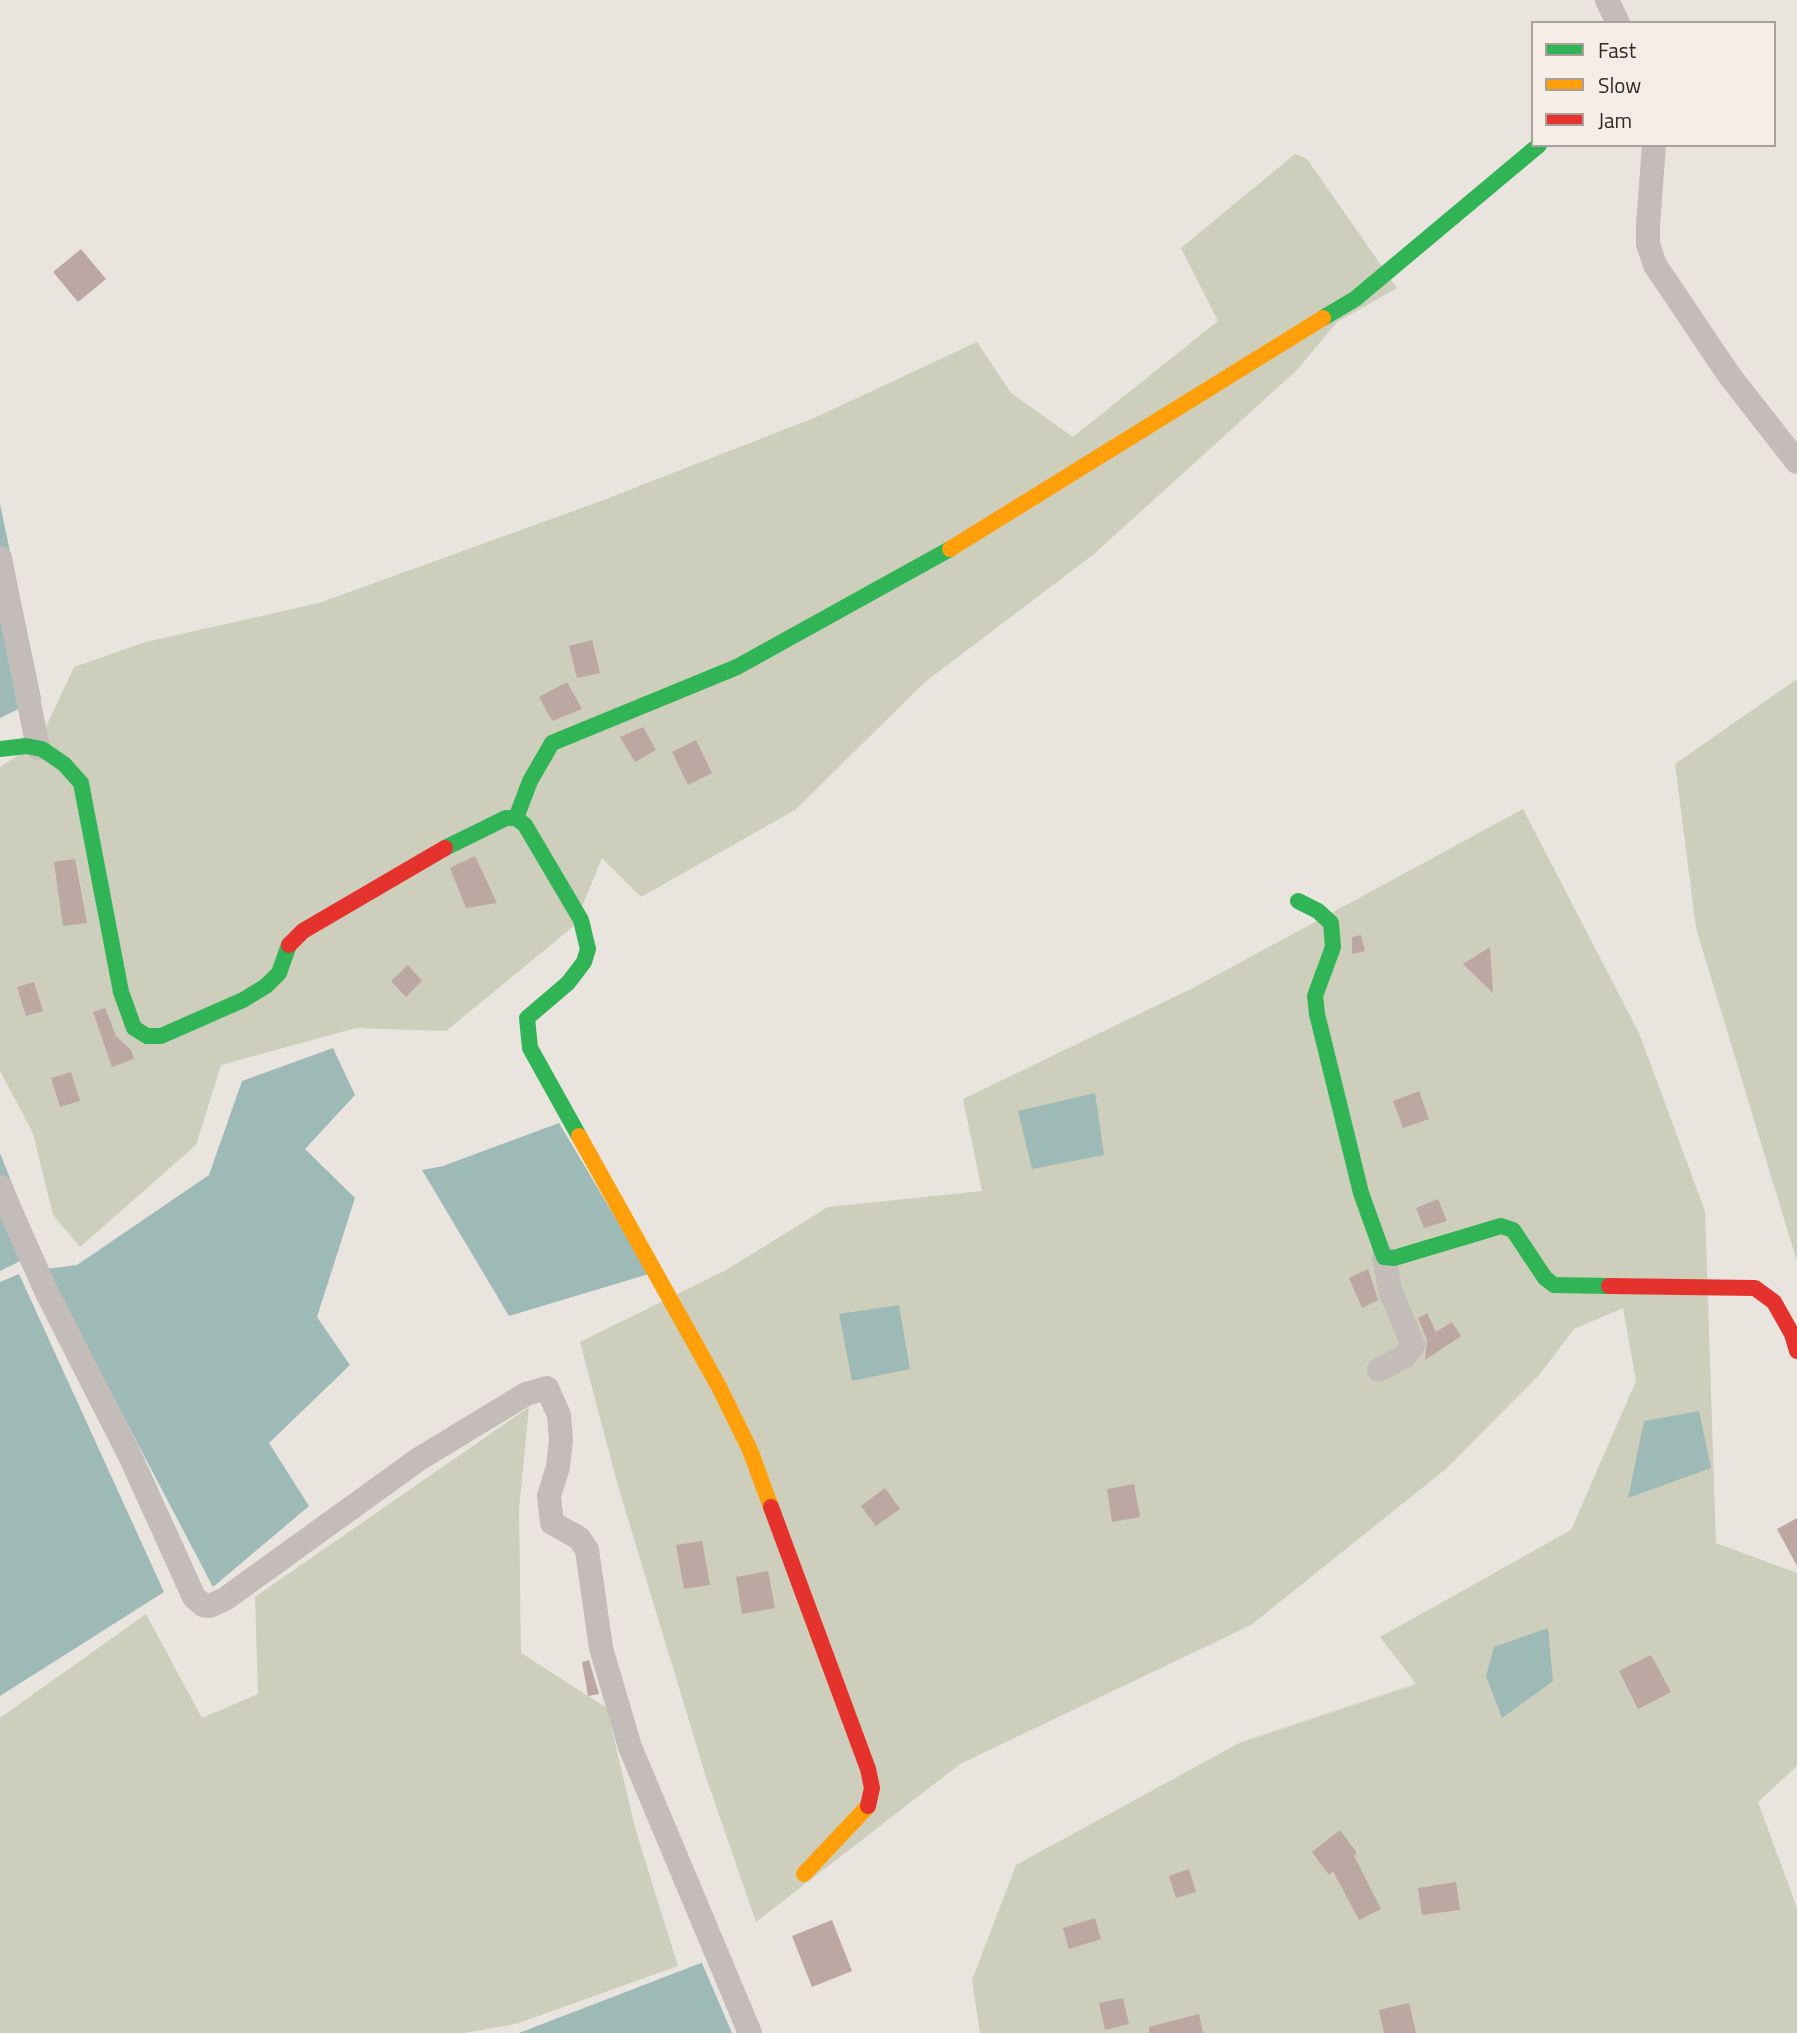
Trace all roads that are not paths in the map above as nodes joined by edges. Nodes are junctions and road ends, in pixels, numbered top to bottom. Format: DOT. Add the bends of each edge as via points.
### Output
graph roads {
  1 [pos="1607,0"];
  2 [pos="1617,21"];
  3 [pos="1537,147"];
  4 [pos="1654,147"];
  5 [pos="1797,462"];
  6 [pos="0,558"];
  7 [pos="38,748"];
  8 [pos="0,749"];
  9 [pos="516,818"];
  10 [pos="1298,901"];
  11 [pos="0,1187"];
  12 [pos="1384,1257"];
  13 [pos="1797,1351"];
  14 [pos="1379,1370"];
  15 [pos="804,1874"];
  16 [pos="750,2033"];
  1 -- 2 [label="street"];
  3 -- 9 [label="street" via="1355,299 955,546 737,667 552,743"];
  4 -- 5 [label="street" via="1648,244 1655,265 1729,375"];
  6 -- 7 [label="street"];
  7 -- 8 [label="street"];
  7 -- 9 [label="street" via="51,753 81,783 121,992 134,1028 147,1036 161,1036 243,1000 279,973 289,945 303,931 435,853 500,820"];
  9 -- 15 [label="street" via="525,825 581,920 587,949 584,962 568,983 527,1018 530,1048 750,1450 868,1769 873,1788 868,1808"];
  10 -- 12 [label="street" via="1331,923 1333,947 1315,996 1317,1014 1361,1193"];
  11 -- 16 [label="street" via="194,1597 203,1605 225,1599 419,1459 526,1394 547,1388 559,1415 561,1440 549,1496 552,1523 579,1538 587,1550 601,1647 630,1747"];
  12 -- 13 [label="street" via="1394,1258 1501,1226 1513,1230 1554,1285 1755,1288 1774,1302"];
  12 -- 14 [label="street" via="1391,1290 1413,1345 1405,1356"];
}
